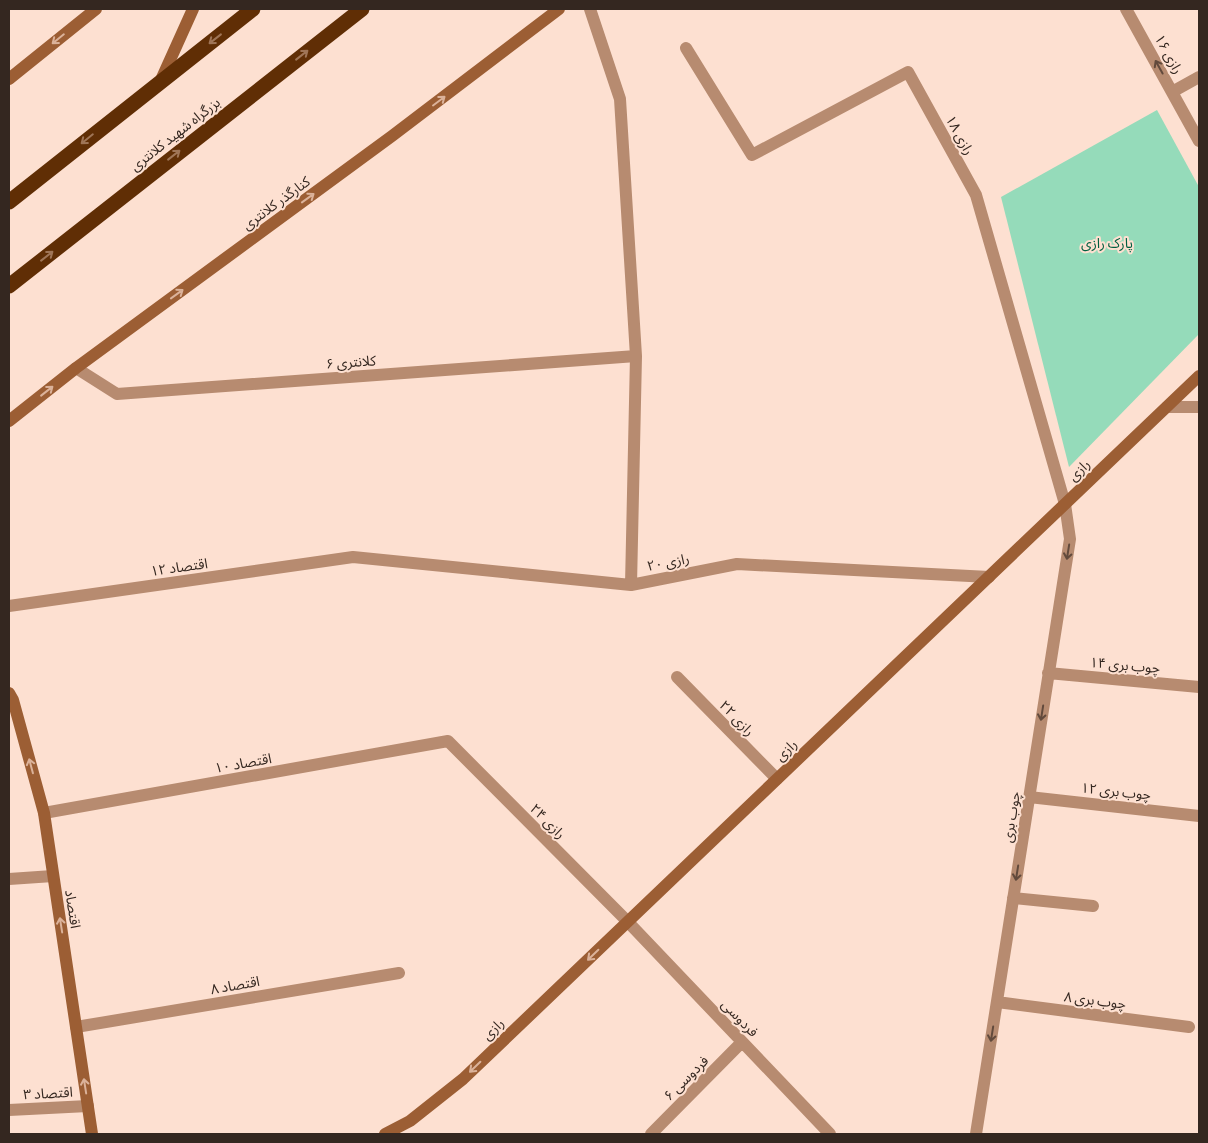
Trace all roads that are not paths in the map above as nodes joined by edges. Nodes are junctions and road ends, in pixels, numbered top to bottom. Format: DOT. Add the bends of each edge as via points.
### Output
graph roads {
  1 [pos="96,9"];
  2 [pos="193,9"];
  3 [pos="253,9"];
  4 [pos="362,9"];
  5 [pos="559,9"];
  6 [pos="590,9"];
  7 [pos="1126,9"];
  8 [pos="686,48"];
  9 [pos="1199,77"];
  10 [pos="9,78"];
  11 [pos="162,80"];
  12 [pos="1172,92"];
  13 [pos="1199,141"];
  14 [pos="9,202"];
  15 [pos="9,286"];
  16 [pos="636,356"];
  17 [pos="76,368"];
  18 [pos="1199,376"];
  19 [pos="1167,407"];
  20 [pos="1199,407"];
  21 [pos="9,421"];
  22 [pos="1065,504"];
  23 [pos="353,558"];
  24 [pos="989,577"];
  25 [pos="631,585"];
  26 [pos="9,606"];
  27 [pos="1048,673"];
  28 [pos="677,677"];
  29 [pos="1199,687"];
  30 [pos="9,693"];
  31 [pos="448,741"];
  32 [pos="776,779"];
  33 [pos="1029,797"];
  34 [pos="44,813"];
  35 [pos="1199,816"];
  36 [pos="53,876"];
  37 [pos="9,879"];
  38 [pos="1013,898"];
  39 [pos="1093,906"];
  40 [pos="628,922"];
  41 [pos="399,973"];
  42 [pos="996,1002"];
  43 [pos="1189,1026"];
  44 [pos="76,1027"];
  45 [pos="742,1042"];
  46 [pos="88,1106"];
  47 [pos="9,1110"];
  48 [pos="92,1134"];
  49 [pos="385,1134"];
  50 [pos="651,1134"];
  51 [pos="830,1134"];
  52 [pos="976,1134"];
  1 -- 10 [label="main road, one-way"];
  2 -- 11 [label="main road"];
  3 -- 11 [label="highway, one-way"];
  15 -- 4 [label="highway, بزرگراه شهید کلانتری, one-way"];
  17 -- 5 [label="main road, کنارگذر کلانتری, one-way"];
  6 -- 16 [label="street" via="620,100"];
  12 -- 7 [label="street, رازی ۱۶, one-way"];
  8 -- 22 [label="street, رازی ۱۸" via="752,155 908,72 976,196"];
  9 -- 12 [label="street"];
  11 -- 14 [label="highway, one-way"];
  12 -- 13 [label="street, رازی ۱۶"];
  16 -- 17 [label="street, کلانتری ۶" via="116,394"];
  16 -- 25 [label="street"];
  21 -- 17 [label="main road, کنارگذر کلانتری, one-way"];
  18 -- 19 [label="main road, رازی"];
  19 -- 20 [label="street"];
  19 -- 22 [label="main road, رازی"];
  22 -- 24 [label="main road, رازی"];
  22 -- 27 [label="street, چوب بری, one-way" via="1070,540"];
  23 -- 25 [label="street, رازی ۲۰"];
  23 -- 26 [label="street, ۱۲ اقتصاد"];
  24 -- 25 [label="street, رازی ۲۰" via="737,564"];
  24 -- 32 [label="main road, رازی"];
  27 -- 29 [label="street, ۱۴ چوب بری"];
  27 -- 33 [label="street, چوب بری, one-way"];
  28 -- 32 [label="street, رازی ۲۲"];
  34 -- 30 [label="main road, اقتصاد, one-way"];
  31 -- 34 [label="street, ۱۰ اقتصاد"];
  31 -- 40 [label="street, رازی ۲۴"];
  32 -- 40 [label="main road, رازی"];
  33 -- 35 [label="street, ۱۲ چوب بری"];
  33 -- 38 [label="street, چوب بری, one-way"];
  34 -- 36 [label="main road, اقتصاد"];
  36 -- 37 [label="street"];
  44 -- 36 [label="main road, اقتصاد, one-way"];
  38 -- 39 [label="street"];
  38 -- 42 [label="street, چوب بری"];
  40 -- 45 [label="street, فردوسی"];
  40 -- 49 [label="main road, رازی, one-way" via="463,1079 410,1121"];
  41 -- 44 [label="street, ۸ اقتصاد"];
  42 -- 43 [label="street, ۸ چوب بری"];
  42 -- 52 [label="street, چوب بری, one-way"];
  46 -- 44 [label="main road, اقتصاد, one-way"];
  45 -- 50 [label="street, فردوسی ۶"];
  45 -- 51 [label="street, فردوسی"];
  46 -- 47 [label="street, ۳ اقتصاد"];
  46 -- 48 [label="main road, اقتصاد"];
}
